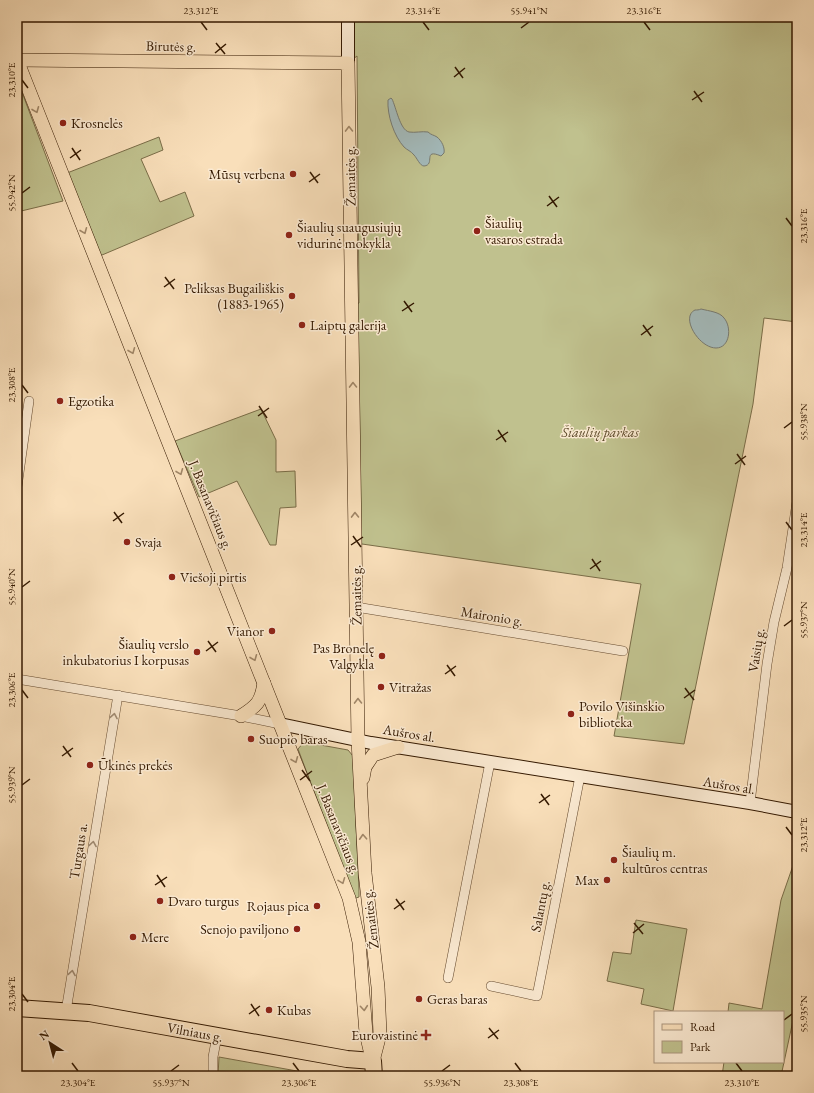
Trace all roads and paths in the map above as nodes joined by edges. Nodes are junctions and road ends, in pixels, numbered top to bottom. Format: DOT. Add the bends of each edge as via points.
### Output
graph roads {
  1 [pos="348,17"];
  2 [pos="17,60"];
  3 [pos="348,63"];
  4 [pos="28,401"];
  5 [pos="17,487"];
  6 [pos="797,502"];
  7 [pos="356,608"];
  8 [pos="623,651"];
  9 [pos="17,679"];
  10 [pos="264,683"];
  11 [pos="118,696"];
  12 [pos="240,716"];
  13 [pos="280,724"];
  14 [pos="358,740"];
  15 [pos="398,747"];
  16 [pos="490,762"];
  17 [pos="580,776"];
  18 [pos="360,787"];
  19 [pos="750,803"];
  20 [pos="797,812"];
  21 [pos="448,978"];
  22 [pos="491,986"];
  23 [pos="17,1008"];
  24 [pos="66,1011"];
  25 [pos="216,1036"];
  26 [pos="373,1069"];
  27 [pos="213,1076"];
  1 -- 3 [label="main road, Žemaitės g."];
  2 -- 3 [label="main road, Birutės g."];
  2 -- 10 [label="main road, J. Basanavičiaus g., one-way"];
  7 -- 3 [label="main road, Žemaitės g., one-way"];
  4 -- 5 [label="street"];
  6 -- 19 [label="street, Vaisių g." via="787,568 767,664"];
  7 -- 8 [label="street, Maironio g."];
  14 -- 7 [label="main road, Žemaitės g., one-way"];
  9 -- 11 [label="street, Aušros al."];
  10 -- 12 [label="main road" via="262,695 256,706"];
  10 -- 13 [label="main road, J. Basanavičiaus g."];
  11 -- 12 [label="street, Aušros al."];
  24 -- 11 [label="street, Turgaus a., one-way"];
  12 -- 13 [label="street, Aušros al."];
  13 -- 14 [label="main road, Aušros al."];
  13 -- 26 [label="main road, J. Basanavičiaus g., one-way" via="349,898 359,942 366,1033"];
  14 -- 15 [label="main road, Aušros al."];
  14 -- 18 [label="main road, Žemaitės g."];
  15 -- 16 [label="main road, Aušros al."];
  15 -- 18 [label="main road" via="374,756 365,767"];
  16 -- 17 [label="main road, Aušros al."];
  16 -- 21 [label="street"];
  17 -- 19 [label="main road, Aušros al."];
  17 -- 22 [label="street, Salantų g." via="537,996"];
  26 -- 18 [label="main road, Žemaitės g., one-way" via="380,1034 378,987 365,873"];
  19 -- 20 [label="main road, Aušros al."];
  23 -- 24 [label="highway, Vilniaus g."];
  24 -- 25 [label="highway, Vilniaus g."];
  25 -- 26 [label="highway, Vilniaus g." via="347,1059"];
  25 -- 27 [label="street"];
}
